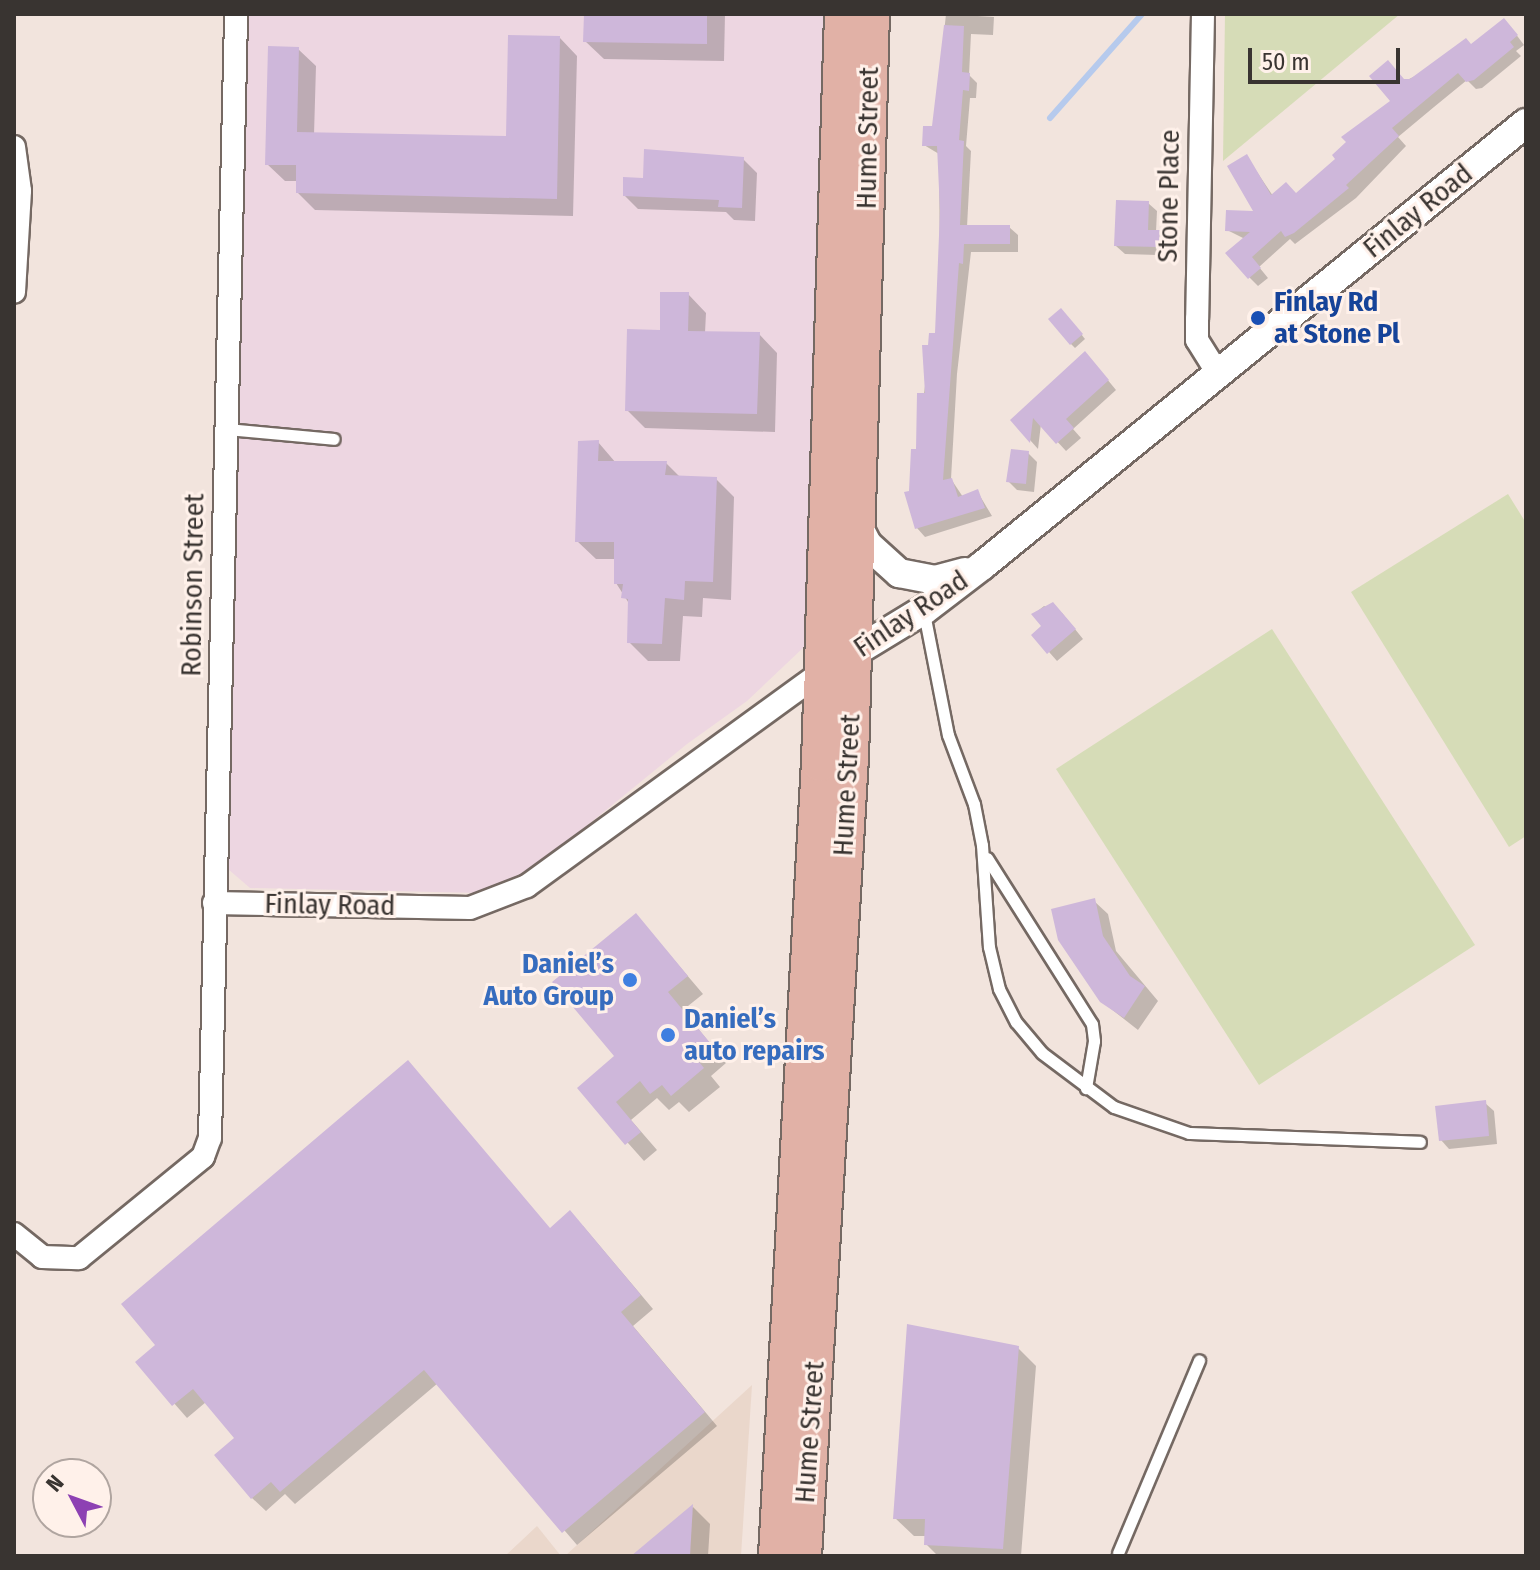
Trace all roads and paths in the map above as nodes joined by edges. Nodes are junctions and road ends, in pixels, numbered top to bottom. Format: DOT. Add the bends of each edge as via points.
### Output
graph roads {
  1 [pos="236,14"];
  2 [pos="843,14"];
  3 [pos="871,14"];
  4 [pos="1203,14"];
  5 [pos="1526,123"];
  6 [pos="14,147"];
  7 [pos="14,292"];
  8 [pos="1218,374"];
  9 [pos="227,429"];
  10 [pos="334,439"];
  11 [pos="855,519"];
  12 [pos="983,565"];
  13 [pos="924,610"];
  14 [pos="837,663"];
  15 [pos="983,850"];
  16 [pos="214,903"];
  17 [pos="1086,1088"];
  18 [pos="1420,1142"];
  19 [pos="14,1234"];
  20 [pos="1199,1360"];
  21 [pos="1118,1553"];
  22 [pos="777,1556"];
  23 [pos="803,1556"];
  1 -- 9 [label="street, Robinson Street"];
  2 -- 14 [label="main road, Hume Street"];
  3 -- 11 [label="main road, Hume Street"];
  4 -- 8 [label="street, Stone Place" via="1197,340"];
  5 -- 8 [label="street, Finlay Road"];
  6 -- 7 [label="street" via="20,191"];
  8 -- 12 [label="street, Finlay Road"];
  9 -- 10 [label="lane"];
  9 -- 16 [label="street, Robinson Street"];
  11 -- 12 [label="street" via="868,545 899,573 935,580"];
  11 -- 14 [label="main road, Hume Street"];
  12 -- 13 [label="street, Finlay Road"];
  13 -- 14 [label="street, Finlay Road"];
  13 -- 15 [label="lane" via="948,735 974,804"];
  14 -- 16 [label="street, Finlay Road" via="527,886 470,908"];
  14 -- 22 [label="main road, Hume Street"];
  14 -- 23 [label="main road, Hume Street"];
  15 -- 17 [label="lane" via="1092,1024"];
  15 -- 17 [label="lane" via="989,947 999,989 1016,1022 1042,1053"];
  16 -- 19 [label="street, Robinson Street" via="211,1113 203,1157 79,1258 42,1257"];
  17 -- 18 [label="lane" via="1145,1120 1189,1133"];
  20 -- 21 [label="lane"];
}
